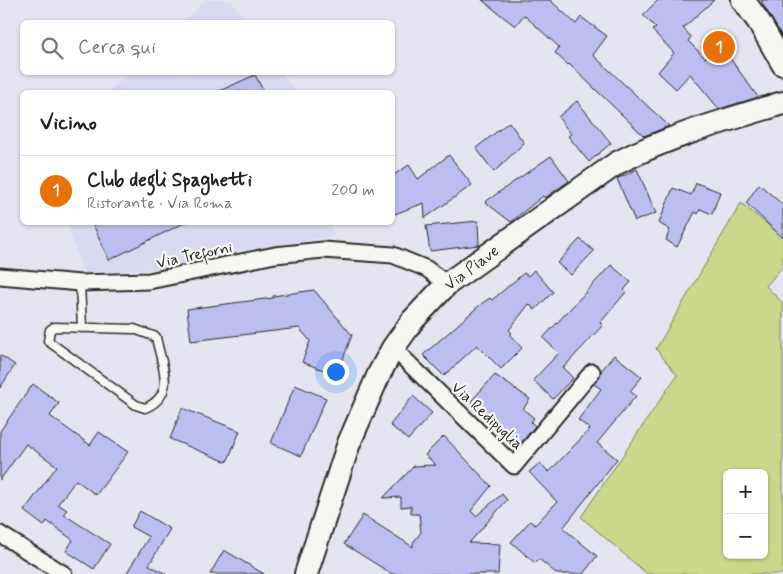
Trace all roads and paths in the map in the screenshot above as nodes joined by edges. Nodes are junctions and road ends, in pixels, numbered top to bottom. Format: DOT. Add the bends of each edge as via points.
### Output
graph roads {
  1 [pos="743,0"];
  2 [pos="783,64"];
  3 [pos="783,103"];
  4 [pos="0,276"];
  5 [pos="80,283"];
  6 [pos="447,284"];
  7 [pos="82,328"];
  8 [pos="393,348"];
  9 [pos="592,372"];
  10 [pos="0,534"];
  11 [pos="64,574"];
  12 [pos="306,574"];
  1 -- 2 [label="main road"];
  3 -- 6 [label="main road, Via Piave" via="716,123 617,163"];
  4 -- 5 [label="street, Via Treforni"];
  5 -- 6 [label="street, Via Treforni" via="149,281 275,254 323,250 393,255 427,269"];
  5 -- 7 [label="lane"];
  6 -- 8 [label="main road, Via Piave" via="413,320"];
  7 -- 7 [label="lane" via="54,327 48,341 136,405 145,408 162,397 166,387 156,337 134,329"];
  8 -- 9 [label="street, Via Redipuglia" via="514,466"];
  8 -- 12 [label="main road, Via Piave" via="349,443"];
  10 -- 11 [label="street"];
}
